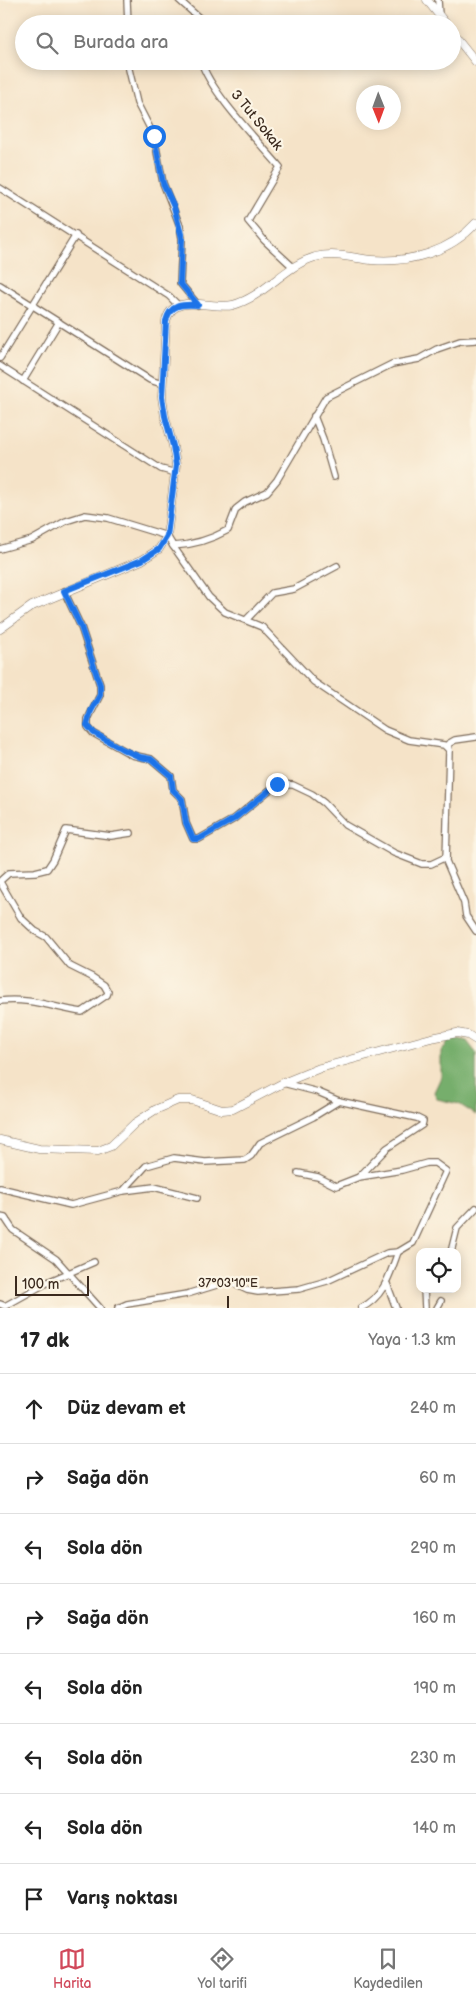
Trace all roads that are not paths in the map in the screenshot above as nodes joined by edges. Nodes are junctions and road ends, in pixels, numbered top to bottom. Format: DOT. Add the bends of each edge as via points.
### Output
graph roads {
  1 [pos="127,0"];
  2 [pos="179,0"];
  3 [pos="427,0"];
  4 [pos="438,0"];
  5 [pos="128,15"];
  6 [pos="196,15"];
  7 [pos="438,15"];
  8 [pos="439,15"];
  9 [pos="461,43"];
  10 [pos="476,62"];
  11 [pos="129,70"];
  12 [pos="205,70"];
  13 [pos="0,188"];
  14 [pos="475,227"];
  15 [pos="76,235"];
  16 [pos="293,267"];
  17 [pos="0,285"];
  18 [pos="178,305"];
  19 [pos="198,305"];
  20 [pos="33,306"];
  21 [pos="59,322"];
  22 [pos="476,340"];
  23 [pos="0,358"];
  24 [pos="0,366"];
  25 [pos="23,381"];
  26 [pos="162,384"];
  27 [pos="314,416"];
  28 [pos="176,473"];
  29 [pos="334,477"];
  30 [pos="167,536"];
  31 [pos="173,546"];
  32 [pos="0,550"];
  33 [pos="337,566"];
  34 [pos="64,591"];
  35 [pos="247,620"];
  36 [pos="0,629"];
  37 [pos="476,737"];
  38 [pos="449,750"];
  39 [pos="131,833"];
  40 [pos="446,857"];
  41 [pos="0,882"];
  42 [pos="476,931"];
  43 [pos="0,1001"];
  44 [pos="476,1040"];
  45 [pos="283,1083"];
  46 [pos="339,1101"];
  47 [pos="0,1140"];
  48 [pos="298,1173"];
  49 [pos="359,1178"];
  50 [pos="0,1188"];
  51 [pos="123,1191"];
  52 [pos="197,1198"];
  53 [pos="476,1208"];
  54 [pos="0,1217"];
  55 [pos="452,1248"];
  56 [pos="398,1252"];
  57 [pos="94,1262"];
  58 [pos="68,1273"];
  59 [pos="386,1284"];
  60 [pos="424,1293"];
  61 [pos="441,1301"];
  62 [pos="0,1304"];
  63 [pos="100,1308"];
  64 [pos="118,1308"];
  65 [pos="361,1308"];
  66 [pos="396,1308"];
  67 [pos="425,1308"];
  68 [pos="437,1308"];
  1 -- 5 [label="street"];
  2 -- 6 [label="street"];
  3 -- 7 [label="street"];
  4 -- 8 [label="street"];
  9 -- 10 [label="street"];
  11 -- 19 [label="street" via="137,103 154,136 163,183 180,226 180,283"];
  12 -- 16 [label="street, 3 Tut Sokak" via="223,99 280,167 248,221"];
  13 -- 15 [label="street"];
  14 -- 16 [label="street" via="448,245 416,257 386,260 338,254"];
  15 -- 18 [label="street"];
  15 -- 20 [label="street"];
  16 -- 19 [label="street" via="241,303 221,307"];
  17 -- 20 [label="street"];
  18 -- 19 [label="street"];
  18 -- 26 [label="street" via="170,311 166,321"];
  20 -- 21 [label="street"];
  20 -- 23 [label="street"];
  21 -- 25 [label="street"];
  21 -- 26 [label="street" via="150,380"];
  22 -- 27 [label="street" via="460,341 419,359 392,364 326,397"];
  24 -- 25 [label="street"];
  25 -- 28 [label="street" via="161,469"];
  26 -- 28 [label="street" via="163,407"];
  27 -- 29 [label="street"];
  27 -- 31 [label="street" via="277,480 267,492 236,509 228,530 212,539"];
  28 -- 30 [label="street"];
  30 -- 31 [label="street"];
  30 -- 32 [label="street" via="108,518 86,516 66,521 32,540"];
  30 -- 34 [label="street" via="159,549 142,560"];
  31 -- 35 [label="street" via="209,597 225,612"];
  33 -- 35 [label="street" via="294,589 272,593"];
  34 -- 36 [label="street" via="32,606"];
  34 -- 40 [label="street" via="81,627 100,685 100,695 88,719 88,728 127,752 151,759 171,776 173,790 182,799 186,823 193,839 199,839 234,819 277,784 285,784 312,794 345,825 394,853 422,864"];
  35 -- 38 [label="street" via="262,627 314,682 385,730 409,740 444,745"];
  37 -- 38 [label="street" via="455,740 448,744"];
  38 -- 40 [label="street"];
  39 -- 41 [label="street" via="111,836 66,830 48,869 9,872"];
  40 -- 42 [label="street" via="466,916"];
  41 -- 43 [label="street" via="21,918 46,937 70,966 104,985 108,992 82,1012 33,1001"];
  44 -- 45 [label="street" via="457,1033 431,1038 320,1068"];
  45 -- 46 [label="street"];
  45 -- 47 [label="street" via="233,1109 222,1110 192,1100 178,1100 155,1110 135,1123 111,1146 98,1151 39,1149"];
  46 -- 49 [label="street" via="423,1121 422,1125 387,1148"];
  46 -- 51 [label="street" via="260,1143 245,1160 204,1162 174,1158 146,1166"];
  48 -- 49 [label="street" via="318,1177 336,1186"];
  49 -- 56 [label="street" via="427,1163 435,1163 446,1171 413,1243"];
  50 -- 51 [label="street" via="71,1205"];
  51 -- 52 [label="street" via="154,1187"];
  53 -- 55 [label="street" via="457,1228"];
  54 -- 58 [label="street" via="13,1230 56,1259"];
  56 -- 59 [label="street"];
  56 -- 64 [label="street" via="387,1253 327,1282 299,1289 258,1292 230,1282"];
  57 -- 58 [label="street"];
  58 -- 62 [label="street" via="5,1306"];
  58 -- 63 [label="street"];
  59 -- 65 [label="street" via="371,1304"];
  59 -- 66 [label="street"];
  60 -- 67 [label="street"];
  61 -- 68 [label="street"];
}
